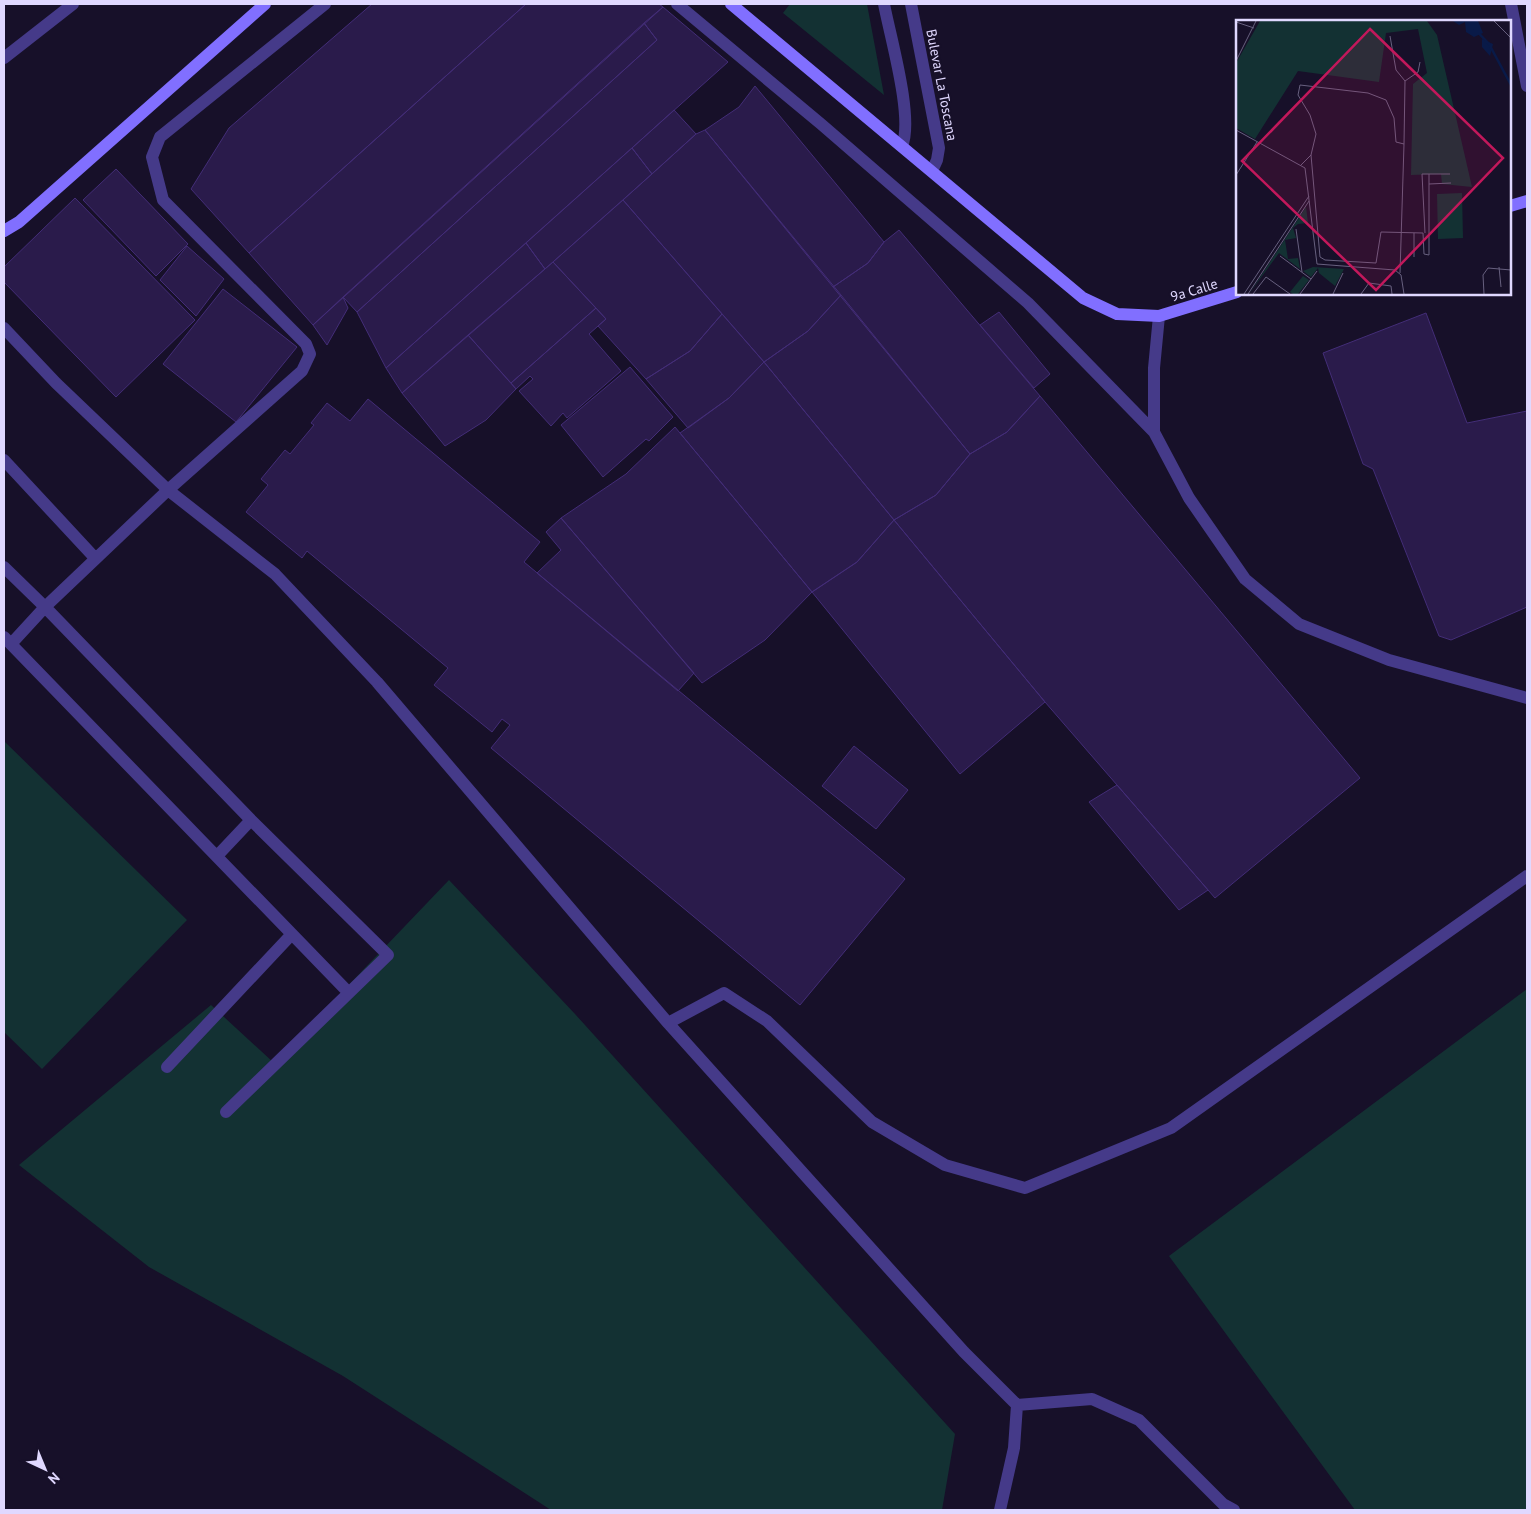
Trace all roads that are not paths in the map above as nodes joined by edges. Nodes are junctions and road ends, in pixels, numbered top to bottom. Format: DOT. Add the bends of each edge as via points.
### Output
graph roads {
  1 [pos="73,4"];
  2 [pos="265,4"];
  3 [pos="325,4"];
  4 [pos="677,4"];
  5 [pos="731,4"];
  6 [pos="884,4"];
  7 [pos="911,4"];
  8 [pos="1511,4"];
  9 [pos="4,58"];
  10 [pos="1527,86"];
  11 [pos="902,146"];
  12 [pos="932,171"];
  13 [pos="1527,201"];
  14 [pos="1511,206"];
  15 [pos="4,231"];
  16 [pos="1236,292"];
  17 [pos="1159,316"];
  18 [pos="4,328"];
  19 [pos="1154,432"];
  20 [pos="4,460"];
  21 [pos="168,490"];
  22 [pos="95,558"];
  23 [pos="4,568"];
  24 [pos="45,607"];
  25 [pos="7,640"];
  26 [pos="1527,698"];
  27 [pos="250,820"];
  28 [pos="217,856"];
  29 [pos="1527,876"];
  30 [pos="292,934"];
  31 [pos="349,993"];
  32 [pos="668,1024"];
  33 [pos="166,1067"];
  34 [pos="226,1112"];
  35 [pos="1017,1405"];
  36 [pos="1000,1510"];
  37 [pos="1234,1510"];
  1 -- 9 [label="street"];
  2 -- 15 [label="main road" via="19,222"];
  3 -- 21 [label="street" via="160,137 152,157 163,200 306,344 310,354 302,371"];
  4 -- 19 [label="street" via="1028,303"];
  5 -- 11 [label="main road, 9a Calle"];
  6 -- 11 [label="street" via="905,113 906,132"];
  7 -- 12 [label="street, Bulevar La Toscana" via="939,148 938,160"];
  8 -- 10 [label="street"];
  11 -- 12 [label="main road, 9a Calle"];
  12 -- 17 [label="main road, 9a Calle" via="1083,298 1117,314"];
  13 -- 14 [label="main road"];
  16 -- 17 [label="main road, 9a Calle"];
  17 -- 19 [label="street" via="1154,368"];
  18 -- 21 [label="street" via="56,383"];
  19 -- 26 [label="street" via="1189,498 1245,578 1299,624 1389,660"];
  20 -- 22 [label="street"];
  21 -- 22 [label="street"];
  21 -- 32 [label="street" via="275,574 370,675"];
  22 -- 24 [label="street"];
  23 -- 24 [label="street"];
  24 -- 25 [label="street"];
  24 -- 27 [label="street"];
  25 -- 28 [label="street"];
  27 -- 28 [label="street"];
  27 -- 31 [label="street" via="388,955"];
  28 -- 30 [label="street"];
  29 -- 32 [label="street" via="1171,1128 1025,1188 945,1165 872,1122 767,1021 724,993"];
  30 -- 31 [label="street"];
  30 -- 33 [label="street"];
  31 -- 34 [label="street"];
  32 -- 35 [label="street" via="964,1352"];
  35 -- 36 [label="street" via="1014,1448"];
  35 -- 37 [label="street" via="1092,1399 1139,1420 1223,1504"];
}
